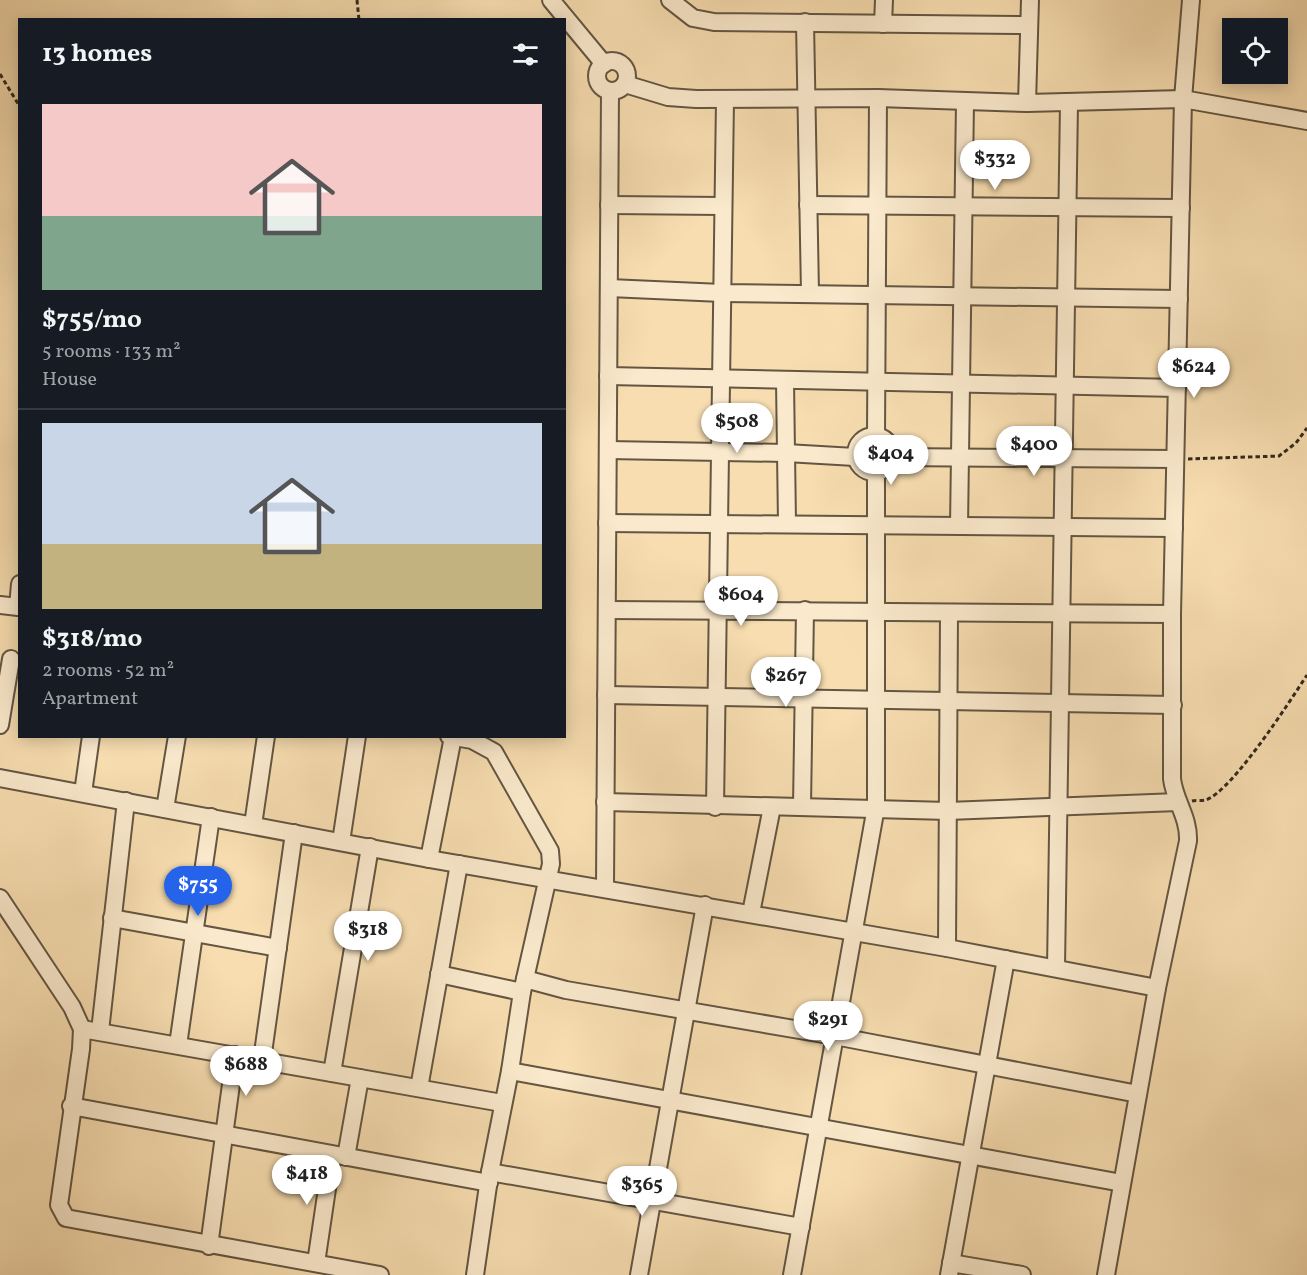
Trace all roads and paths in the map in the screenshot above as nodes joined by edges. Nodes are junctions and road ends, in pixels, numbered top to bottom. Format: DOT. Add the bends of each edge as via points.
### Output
graph roads {
  1 [pos="357,0"];
  2 [pos="551,0"];
  3 [pos="670,0"];
  4 [pos="884,0"];
  5 [pos="1030,0"];
  6 [pos="1191,0"];
  7 [pos="359,18"];
  8 [pos="566,18"];
  9 [pos="566,18"];
  10 [pos="805,22"];
  11 [pos="883,24"];
  12 [pos="1029,25"];
  13 [pos="604,64"];
  14 [pos="0,74"];
  15 [pos="626,84"];
  16 [pos="610,92"];
  17 [pos="807,98"];
  18 [pos="878,98"];
  19 [pos="1183,99"];
  20 [pos="724,100"];
  21 [pos="965,102"];
  22 [pos="1028,103"];
  23 [pos="1069,103"];
  24 [pos="18,104"];
  25 [pos="1307,121"];
  26 [pos="609,205"];
  27 [pos="808,205"];
  28 [pos="723,206"];
  29 [pos="878,207"];
  30 [pos="963,208"];
  31 [pos="1180,208"];
  32 [pos="1068,209"];
  33 [pos="609,288"];
  34 [pos="722,293"];
  35 [pos="810,293"];
  36 [pos="877,296"];
  37 [pos="961,296"];
  38 [pos="1066,297"];
  39 [pos="1179,299"];
  40 [pos="608,376"];
  41 [pos="721,380"];
  42 [pos="785,381"];
  43 [pos="877,382"];
  44 [pos="960,385"];
  45 [pos="1065,386"];
  46 [pos="1177,388"];
  47 [pos="1307,428"];
  48 [pos="876,435"];
  49 [pos="608,450"];
  50 [pos="720,451"];
  51 [pos="786,453"];
  52 [pos="855,458"];
  53 [pos="893,458"];
  54 [pos="958,458"];
  55 [pos="1175,459"];
  56 [pos="1064,460"];
  57 [pos="876,473"];
  58 [pos="607,523"];
  59 [pos="719,523"];
  60 [pos="787,523"];
  61 [pos="876,524"];
  62 [pos="958,526"];
  63 [pos="1064,528"];
  64 [pos="1174,528"];
  65 [pos="0,605"];
  66 [pos="18,607"];
  67 [pos="607,610"];
  68 [pos="718,610"];
  69 [pos="805,610"];
  70 [pos="876,611"];
  71 [pos="949,614"];
  72 [pos="1172,614"];
  73 [pos="1063,615"];
  74 [pos="10,659"];
  75 [pos="1307,675"];
  76 [pos="606,696"];
  77 [pos="716,696"];
  78 [pos="804,697"];
  79 [pos="876,700"];
  80 [pos="949,700"];
  81 [pos="1062,702"];
  82 [pos="1173,705"];
  83 [pos="0,725"];
  84 [pos="91,738"];
  85 [pos="177,738"];
  86 [pos="266,738"];
  87 [pos="357,738"];
  88 [pos="451,738"];
  89 [pos="458,738"];
  90 [pos="0,778"];
  91 [pos="83,793"];
  92 [pos="126,801"];
  93 [pos="605,802"];
  94 [pos="1178,802"];
  95 [pos="802,806"];
  96 [pos="1060,806"];
  97 [pos="715,807"];
  98 [pos="772,807"];
  99 [pos="876,807"];
  100 [pos="165,809"];
  101 [pos="948,811"];
  102 [pos="211,818"];
  103 [pos="253,825"];
  104 [pos="294,833"];
  105 [pos="341,842"];
  106 [pos="370,847"];
  107 [pos="429,859"];
  108 [pos="459,864"];
  109 [pos="547,879"];
  110 [pos="605,888"];
  111 [pos="0,898"];
  112 [pos="705,905"];
  113 [pos="751,913"];
  114 [pos="112,918"];
  115 [pos="854,932"];
  116 [pos="194,934"];
  117 [pos="278,948"];
  118 [pos="947,948"];
  119 [pos="1006,959"];
  120 [pos="1056,968"];
  121 [pos="439,974"];
  122 [pos="523,985"];
  123 [pos="1157,988"];
  124 [pos="687,1010"];
  125 [pos="82,1029"];
  126 [pos="100,1031"];
  127 [pos="835,1036"];
  128 [pos="178,1045"];
  129 [pos="235,1055"];
  130 [pos="262,1060"];
  131 [pos="987,1065"];
  132 [pos="510,1071"];
  133 [pos="332,1073"];
  134 [pos="360,1078"];
  135 [pos="419,1088"];
  136 [pos="1138,1094"];
  137 [pos="670,1100"];
  138 [pos="502,1103"];
  139 [pos="71,1106"];
  140 [pos="819,1128"];
  141 [pos="223,1134"];
  142 [pos="339,1156"];
  143 [pos="970,1156"];
  144 [pos="489,1178"];
  145 [pos="1122,1183"];
  146 [pos="652,1201"];
  147 [pos="801,1227"];
  148 [pos="209,1246"];
  149 [pos="316,1263"];
  150 [pos="950,1269"];
  151 [pos="380,1275"];
  152 [pos="476,1275"];
  153 [pos="639,1275"];
  154 [pos="792,1275"];
  155 [pos="1023,1275"];
  156 [pos="1106,1275"];
  1 -- 7 [label="path"];
  2 -- 9 [label="street"];
  3 -- 10 [label="street" via="693,18 714,22"];
  4 -- 11 [label="street"];
  5 -- 12 [label="street"];
  6 -- 19 [label="street"];
  8 -- 13 [label="street"];
  10 -- 11 [label="street"];
  10 -- 17 [label="street"];
  11 -- 12 [label="street"];
  12 -- 22 [label="street"];
  13 -- 15 [label="street" via="611,61 625,68"];
  13 -- 16 [label="street" via="597,76 598,83"];
  14 -- 24 [label="path"];
  15 -- 16 [label="street"];
  15 -- 20 [label="street" via="668,97"];
  16 -- 26 [label="street"];
  17 -- 18 [label="street"];
  17 -- 20 [label="street"];
  17 -- 27 [label="street"];
  18 -- 21 [label="street"];
  18 -- 29 [label="street"];
  19 -- 23 [label="street"];
  19 -- 25 [label="street"];
  19 -- 31 [label="street"];
  20 -- 28 [label="street"];
  21 -- 22 [label="street"];
  21 -- 30 [label="street"];
  22 -- 23 [label="street"];
  23 -- 32 [label="street"];
  26 -- 28 [label="street"];
  26 -- 33 [label="street"];
  27 -- 29 [label="street"];
  27 -- 35 [label="street"];
  28 -- 34 [label="street"];
  29 -- 30 [label="street"];
  29 -- 36 [label="street"];
  30 -- 32 [label="street"];
  30 -- 37 [label="street"];
  31 -- 32 [label="street"];
  31 -- 39 [label="street"];
  32 -- 38 [label="street"];
  33 -- 34 [label="street"];
  33 -- 40 [label="street"];
  34 -- 35 [label="street"];
  34 -- 41 [label="street"];
  35 -- 36 [label="street"];
  36 -- 37 [label="street"];
  36 -- 43 [label="street"];
  37 -- 38 [label="street"];
  37 -- 44 [label="street"];
  38 -- 39 [label="street"];
  38 -- 45 [label="street"];
  39 -- 46 [label="street"];
  40 -- 41 [label="street"];
  40 -- 49 [label="street"];
  41 -- 42 [label="street"];
  41 -- 50 [label="street"];
  42 -- 43 [label="street"];
  42 -- 51 [label="street"];
  43 -- 44 [label="street"];
  43 -- 48 [label="street"];
  44 -- 45 [label="street"];
  44 -- 54 [label="street"];
  45 -- 46 [label="street"];
  45 -- 56 [label="street"];
  46 -- 55 [label="street"];
  47 -- 55 [label="path" via="1279,456"];
  48 -- 52 [label="street" via="857,446"];
  48 -- 53 [label="street" via="892,447"];
  49 -- 50 [label="street"];
  49 -- 58 [label="street"];
  50 -- 51 [label="street"];
  50 -- 59 [label="street"];
  51 -- 52 [label="street"];
  51 -- 60 [label="street"];
  52 -- 57 [label="street" via="867,472"];
  53 -- 54 [label="street"];
  53 -- 57 [label="street" via="890,465"];
  54 -- 56 [label="street"];
  54 -- 62 [label="street"];
  55 -- 56 [label="street"];
  55 -- 64 [label="street"];
  56 -- 63 [label="street"];
  57 -- 61 [label="street"];
  58 -- 59 [label="street"];
  58 -- 67 [label="street"];
  59 -- 60 [label="street"];
  59 -- 68 [label="street"];
  60 -- 61 [label="street"];
  61 -- 62 [label="street"];
  61 -- 70 [label="street"];
  62 -- 63 [label="street"];
  63 -- 64 [label="street"];
  63 -- 73 [label="street"];
  64 -- 72 [label="street"];
  65 -- 66 [label="street"];
  67 -- 68 [label="street"];
  67 -- 76 [label="street"];
  68 -- 69 [label="street"];
  68 -- 77 [label="street"];
  69 -- 70 [label="street"];
  69 -- 78 [label="street"];
  70 -- 71 [label="street"];
  70 -- 79 [label="street"];
  71 -- 73 [label="street"];
  71 -- 80 [label="street"];
  72 -- 73 [label="street"];
  72 -- 82 [label="street"];
  73 -- 81 [label="street"];
  74 -- 83 [label="street"];
  75 -- 94 [label="path" via="1230,781 1207,800"];
  76 -- 77 [label="street"];
  76 -- 93 [label="street"];
  77 -- 78 [label="street"];
  77 -- 97 [label="street"];
  78 -- 79 [label="street"];
  78 -- 95 [label="street"];
  79 -- 80 [label="street"];
  79 -- 99 [label="street"];
  80 -- 81 [label="street"];
  80 -- 101 [label="street"];
  81 -- 82 [label="street"];
  81 -- 96 [label="street"];
  82 -- 94 [label="street" via="1172,779"];
  84 -- 91 [label="street"];
  85 -- 100 [label="street"];
  86 -- 103 [label="street"];
  87 -- 105 [label="street"];
  88 -- 107 [label="street"];
  89 -- 109 [label="street" via="472,740 495,752 550,851"];
  90 -- 91 [label="street"];
  91 -- 92 [label="street"];
  92 -- 100 [label="street"];
  92 -- 114 [label="street"];
  93 -- 97 [label="street"];
  93 -- 110 [label="street"];
  94 -- 96 [label="street"];
  94 -- 123 [label="street" via="1189,827 1188,841"];
  95 -- 98 [label="street"];
  95 -- 99 [label="street"];
  96 -- 101 [label="street"];
  96 -- 120 [label="street"];
  97 -- 98 [label="street"];
  98 -- 113 [label="street"];
  99 -- 101 [label="street"];
  99 -- 115 [label="street"];
  100 -- 102 [label="street"];
  101 -- 118 [label="street"];
  102 -- 103 [label="street"];
  102 -- 116 [label="street"];
  103 -- 104 [label="street"];
  104 -- 105 [label="street"];
  104 -- 117 [label="street"];
  105 -- 106 [label="street"];
  106 -- 107 [label="street"];
  106 -- 133 [label="street"];
  107 -- 108 [label="street"];
  108 -- 109 [label="street"];
  108 -- 121 [label="street"];
  109 -- 110 [label="street"];
  109 -- 122 [label="street"];
  110 -- 112 [label="street"];
  111 -- 125 [label="street" via="72,1007"];
  112 -- 113 [label="street"];
  112 -- 124 [label="street"];
  113 -- 115 [label="street"];
  114 -- 116 [label="street"];
  114 -- 126 [label="street"];
  115 -- 118 [label="street"];
  115 -- 127 [label="street"];
  116 -- 117 [label="street"];
  116 -- 128 [label="street"];
  117 -- 130 [label="street"];
  118 -- 119 [label="street"];
  119 -- 120 [label="street"];
  119 -- 131 [label="street"];
  120 -- 123 [label="street"];
  121 -- 122 [label="street"];
  121 -- 135 [label="street"];
  122 -- 124 [label="street"];
  122 -- 132 [label="street"];
  123 -- 136 [label="street"];
  124 -- 127 [label="street"];
  124 -- 137 [label="street"];
  125 -- 126 [label="street"];
  125 -- 139 [label="street"];
  126 -- 128 [label="street"];
  127 -- 131 [label="street"];
  127 -- 140 [label="street"];
  128 -- 129 [label="street"];
  129 -- 130 [label="street"];
  129 -- 141 [label="street"];
  130 -- 133 [label="street"];
  131 -- 136 [label="street"];
  131 -- 143 [label="street"];
  132 -- 137 [label="street"];
  132 -- 138 [label="street"];
  133 -- 134 [label="street"];
  134 -- 135 [label="street"];
  134 -- 142 [label="street"];
  135 -- 138 [label="street"];
  136 -- 145 [label="street"];
  137 -- 140 [label="street"];
  137 -- 146 [label="street"];
  138 -- 144 [label="street"];
  139 -- 141 [label="street"];
  139 -- 148 [label="street" via="61,1213 75,1222"];
  140 -- 143 [label="street"];
  140 -- 147 [label="street"];
  141 -- 142 [label="street"];
  141 -- 148 [label="street"];
  142 -- 144 [label="street"];
  142 -- 149 [label="street"];
  143 -- 145 [label="street"];
  143 -- 150 [label="street"];
  144 -- 146 [label="street"];
  144 -- 152 [label="street"];
  145 -- 156 [label="street"];
  146 -- 147 [label="street"];
  146 -- 153 [label="street"];
  147 -- 154 [label="street"];
  148 -- 149 [label="street"];
  149 -- 151 [label="street"];
  150 -- 155 [label="street"];
}
